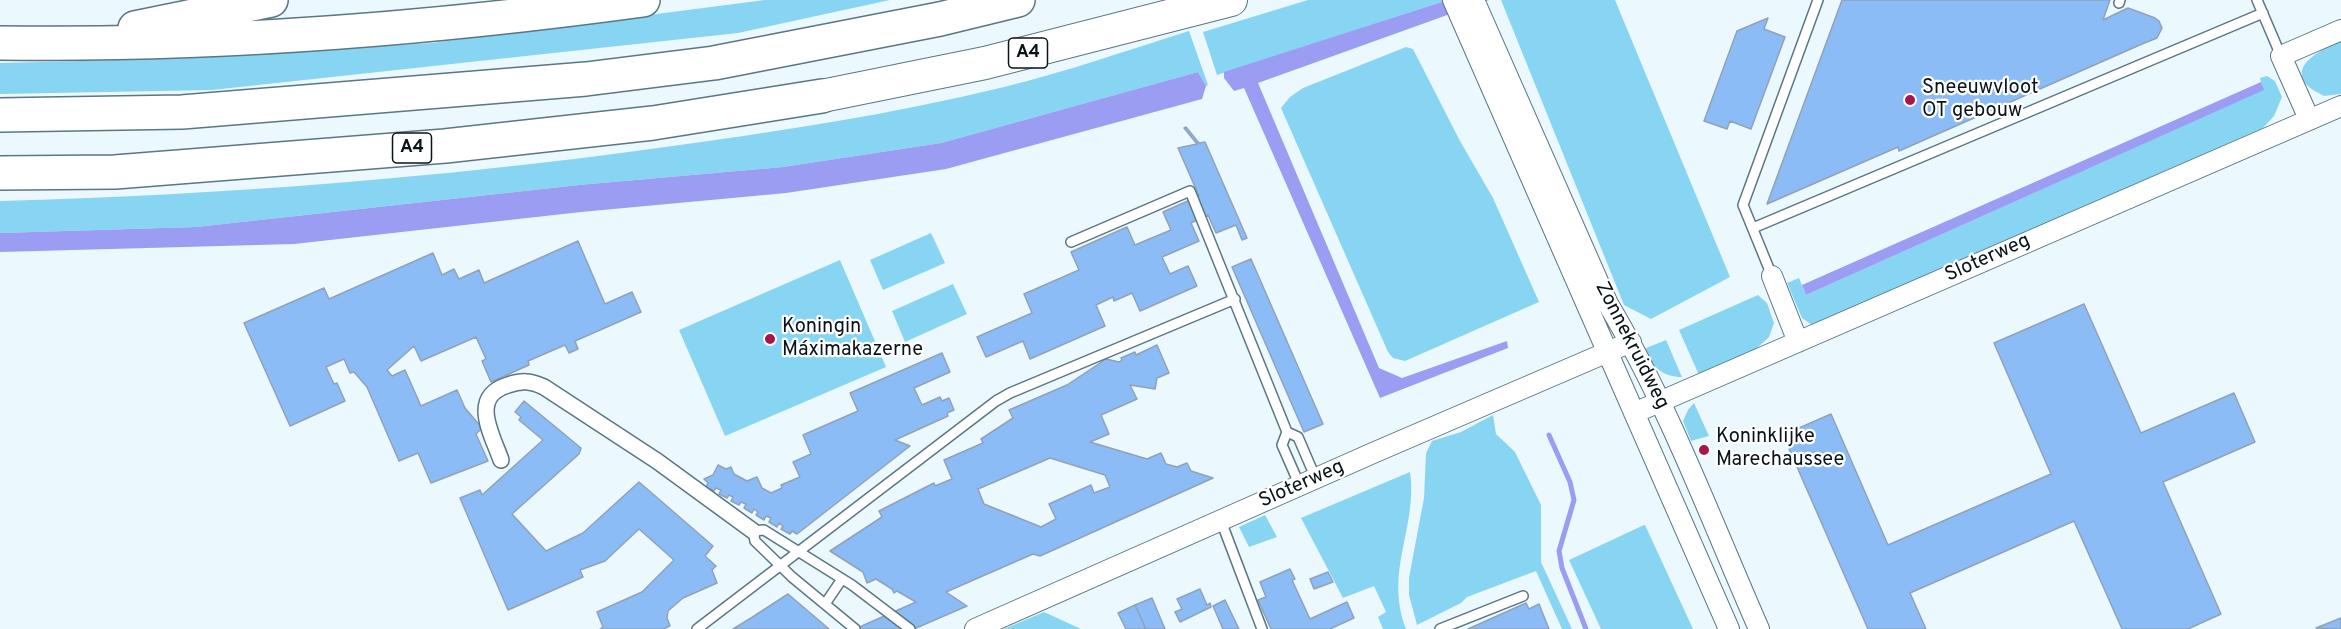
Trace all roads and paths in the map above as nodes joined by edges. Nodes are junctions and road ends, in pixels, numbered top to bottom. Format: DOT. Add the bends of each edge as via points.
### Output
graph roads {
  1 [pos="271,0"];
  2 [pos="643,0"];
  3 [pos="1018,0"];
  4 [pos="1231,0"];
  5 [pos="1453,0"];
  6 [pos="1474,0"];
  7 [pos="1818,0"];
  8 [pos="2257,0"];
  9 [pos="2263,13"];
  10 [pos="2341,30"];
  11 [pos="0,43"];
  12 [pos="63,44"];
  13 [pos="2281,56"];
  14 [pos="1492,66"];
  15 [pos="822,96"];
  16 [pos="2341,106"];
  17 [pos="2,115"];
  18 [pos="2309,119"];
  19 [pos="0,173"];
  20 [pos="1754,228"];
  21 [pos="1071,242"];
  22 [pos="1772,276"];
  23 [pos="1234,298"];
  24 [pos="1631,342"];
  25 [pos="1798,342"];
  26 [pos="1608,352"];
  27 [pos="1660,402"];
  28 [pos="1634,413"];
  29 [pos="1287,432"];
  30 [pos="501,460"];
  31 [pos="1308,482"];
  32 [pos="1221,521"];
  33 [pos="753,531"];
  34 [pos="798,552"];
  35 [pos="780,566"];
  36 [pos="842,579"];
  37 [pos="1523,596"];
  38 [pos="825,604"];
  39 [pos="697,629"];
  40 [pos="855,629"];
  41 [pos="910,629"];
  42 [pos="975,629"];
  43 [pos="1262,629"];
  44 [pos="1440,629"];
  45 [pos="1729,629"];
  46 [pos="1759,629"];
  1 -- 12 [label="highway"];
  2 -- 12 [label="highway" via="374,31 260,39"];
  3 -- 17 [label="highway" via="714,63 586,79 182,112"];
  4 -- 15 [label="highway, A4" via="985,63"];
  5 -- 14 [label="street"];
  6 -- 14 [label="street"];
  7 -- 20 [label="lane" via="1743,205"];
  8 -- 9 [label="lane"];
  9 -- 13 [label="lane"];
  9 -- 20 [label="lane"];
  10 -- 13 [label="street"];
  11 -- 12 [label="highway"];
  13 -- 18 [label="street"];
  14 -- 24 [label="street, Zonnekruidweg" via="1608,304"];
  14 -- 26 [label="street, Zonnekruidweg"];
  15 -- 19 [label="highway, A4" via="653,123 445,146 115,172"];
  16 -- 18 [label="street, Sloterweg"];
  18 -- 25 [label="street, Sloterweg"];
  20 -- 22 [label="lane"];
  21 -- 23 [label="lane" via="1190,191"];
  22 -- 25 [label="street"];
  23 -- 29 [label="lane"];
  23 -- 34 [label="lane" via="996,401"];
  24 -- 26 [label="street, Sloterweg"];
  24 -- 27 [label="street, Zonnekruidweg"];
  25 -- 27 [label="street, Sloterweg"];
  26 -- 28 [label="street, Zonnekruidweg"];
  26 -- 31 [label="street, Sloterweg"];
  27 -- 28 [label="street, Sloterweg"];
  27 -- 46 [label="street, Zonnekruidweg"];
  28 -- 45 [label="street, Zonnekruidweg"];
  29 -- 31 [label="lane" via="1298,437"];
  29 -- 31 [label="lane" via="1282,445"];
  30 -- 33 [label="street" via="486,419 487,401 499,388 520,381 532,382 657,461"];
  31 -- 32 [label="street, Sloterweg"];
  32 -- 42 [label="street, Sloterweg"];
  32 -- 43 [label="lane"];
  33 -- 34 [label="lane" via="764,530"];
  33 -- 35 [label="lane" via="755,541"];
  34 -- 35 [label="lane"];
  34 -- 36 [label="lane"];
  35 -- 38 [label="lane"];
  35 -- 39 [label="lane"];
  36 -- 38 [label="lane"];
  36 -- 41 [label="lane"];
  37 -- 44 [label="lane"];
  38 -- 40 [label="lane"];
}
